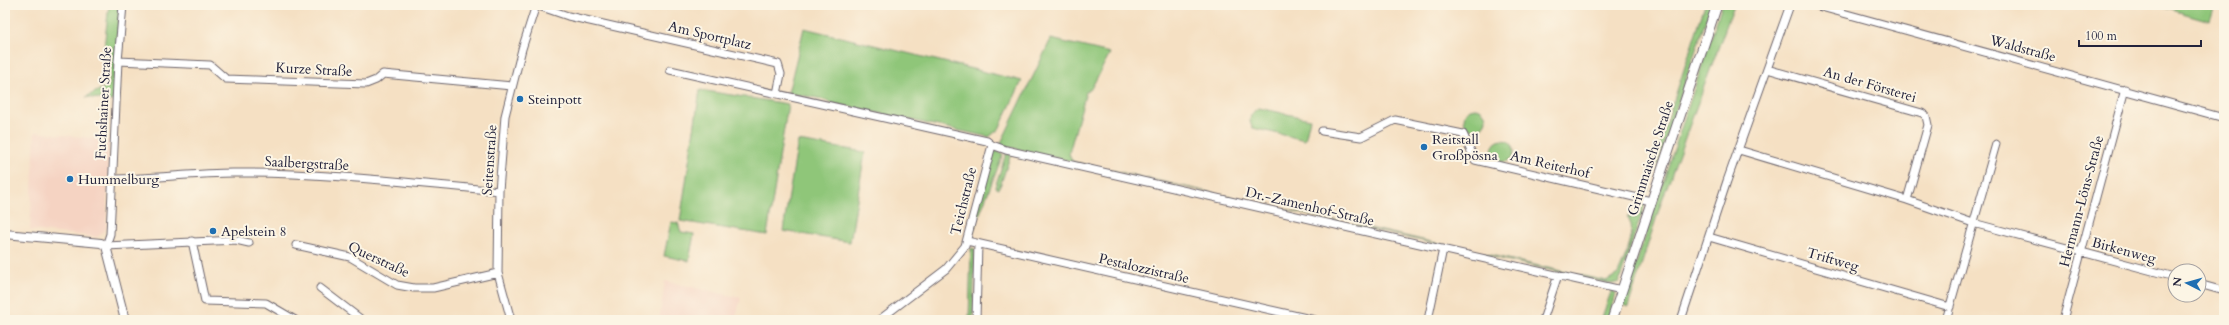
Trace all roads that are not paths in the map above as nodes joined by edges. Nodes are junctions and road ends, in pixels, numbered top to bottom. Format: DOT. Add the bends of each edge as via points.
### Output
graph roads {
  1 [pos="124,5"];
  2 [pos="536,5"];
  3 [pos="1717,5"];
  4 [pos="1790,5"];
  5 [pos="1814,5"];
  6 [pos="118,61"];
  7 [pos="1767,69"];
  8 [pos="670,70"];
  9 [pos="512,86"];
  10 [pos="2124,89"];
  11 [pos="777,94"];
  12 [pos="2224,118"];
  13 [pos="1322,131"];
  14 [pos="1996,144"];
  15 [pos="992,145"];
  16 [pos="1739,150"];
  17 [pos="112,179"];
  18 [pos="499,191"];
  19 [pos="1907,200"];
  20 [pos="1651,201"];
  21 [pos="1973,223"];
  22 [pos="5,234"];
  23 [pos="1709,237"];
  24 [pos="192,241"];
  25 [pos="967,241"];
  26 [pos="249,243"];
  27 [pos="978,244"];
  28 [pos="296,245"];
  29 [pos="106,246"];
  30 [pos="1443,249"];
  31 [pos="2080,252"];
  32 [pos="498,272"];
  33 [pos="1558,275"];
  34 [pos="2167,275"];
  35 [pos="2207,286"];
  36 [pos="320,288"];
  37 [pos="1622,290"];
  38 [pos="2224,291"];
  39 [pos="1950,307"];
  40 [pos="126,320"];
  41 [pos="295,320"];
  42 [pos="362,320"];
  43 [pos="511,320"];
  44 [pos="879,320"];
  45 [pos="976,320"];
  46 [pos="1315,320"];
  47 [pos="1428,320"];
  48 [pos="1543,320"];
  49 [pos="1612,320"];
  50 [pos="1681,320"];
  51 [pos="1946,320"];
  52 [pos="2063,320"];
  1 -- 6 [label="street, Fuchshainer Straße"];
  2 -- 9 [label="street, Seitenstraße"];
  2 -- 11 [label="street, Am Sportplatz" via="568,16 778,64 781,74"];
  3 -- 20 [label="main road, Grimmaische Straße"];
  4 -- 7 [label="street"];
  5 -- 10 [label="street, Waldstraße"];
  6 -- 9 [label="street, Kurze Straße" via="210,65 226,79 366,84 382,74"];
  6 -- 17 [label="street, Fuchshainer Straße"];
  7 -- 16 [label="street"];
  7 -- 19 [label="street, An der Försterei" via="1926,116 1928,125"];
  8 -- 11 [label="street"];
  9 -- 18 [label="street, Seitenstraße" via="505,116"];
  10 -- 12 [label="street, Waldstraße"];
  10 -- 31 [label="street, Hermann-Löns-Straße"];
  11 -- 15 [label="street" via="987,141"];
  13 -- 20 [label="street, Am Reiterhof" via="1361,137 1395,120 1463,134 1475,160"];
  14 -- 21 [label="street"];
  15 -- 25 [label="street, Teichstraße"];
  15 -- 30 [label="street, Dr.-Zamenhof-Straße"];
  16 -- 19 [label="street"];
  16 -- 23 [label="street"];
  17 -- 18 [label="street, Saalbergstraße" via="232,173 275,174 359,178"];
  17 -- 29 [label="street, Fuchshainer Straße" via="110,234"];
  18 -- 32 [label="street, Seitenstraße"];
  19 -- 21 [label="street"];
  20 -- 37 [label="main road, Grimmaische Straße"];
  21 -- 31 [label="street, Birkenweg"];
  21 -- 39 [label="street"];
  22 -- 29 [label="street" via="101,243"];
  23 -- 39 [label="street, Triftweg"];
  23 -- 50 [label="street"];
  24 -- 26 [label="street" via="236,240"];
  24 -- 29 [label="street"];
  24 -- 41 [label="street" via="205,301 266,303"];
  25 -- 27 [label="street, Pestalozzistraße"];
  25 -- 44 [label="street, Teichstraße" via="946,269"];
  27 -- 45 [label="street"];
  27 -- 46 [label="street, Pestalozzistraße"];
  28 -- 32 [label="street, Querstraße" via="350,257 397,285 414,288 433,288"];
  29 -- 40 [label="street, Fuchshainer Straße"];
  30 -- 33 [label="street, Dr.-Zamenhof-Straße"];
  30 -- 47 [label="street"];
  31 -- 34 [label="street, Birkenweg"];
  31 -- 52 [label="street, Hermann-Löns-Straße"];
  32 -- 43 [label="street, Seitenstraße"];
  33 -- 37 [label="street, Dr.-Zamenhof-Straße"];
  33 -- 48 [label="street"];
  35 -- 38 [label="street"];
  36 -- 42 [label="street"];
  37 -- 49 [label="main road, Grimmaische Straße"];
  39 -- 51 [label="street"];
}
